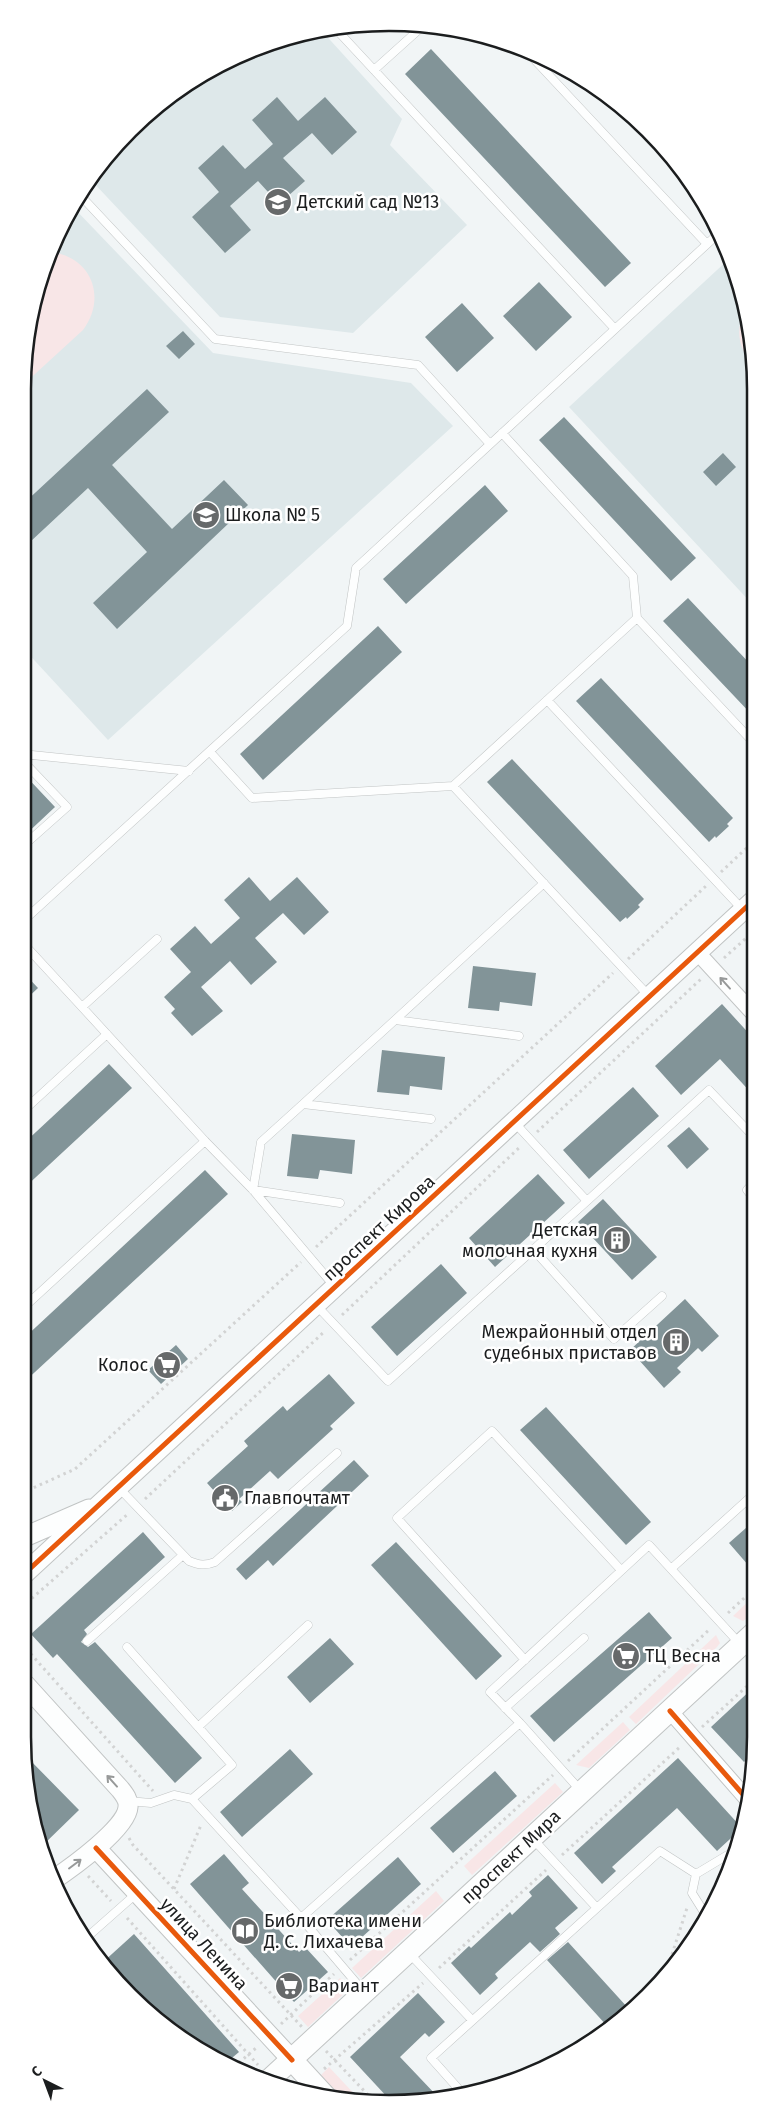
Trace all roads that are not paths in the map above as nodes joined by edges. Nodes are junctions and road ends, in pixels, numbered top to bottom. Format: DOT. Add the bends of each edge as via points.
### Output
graph roads {
  1 [pos="416,32"];
  2 [pos="341,34"];
  3 [pos="539,64"];
  4 [pos="374,70"];
  5 [pos="85,201"];
  6 [pos="713,238"];
  7 [pos="707,244"];
  8 [pos="615,329"];
  9 [pos="502,433"];
  10 [pos="490,444"];
  11 [pos="638,618"];
  12 [pos="547,700"];
  13 [pos="747,736"];
  14 [pos="210,752"];
  15 [pos="31,755"];
  16 [pos="31,769"];
  17 [pos="189,771"];
  18 [pos="453,786"];
  19 [pos="31,840"];
  20 [pos="544,884"];
  21 [pos="747,904"];
  22 [pos="747,906"];
  23 [pos="31,914"];
  24 [pos="157,939"];
  25 [pos="31,952"];
  26 [pos="697,952"];
  27 [pos="649,996"];
  28 [pos="747,1006"];
  29 [pos="82,1007"];
  30 [pos="395,1020"];
  31 [pos="107,1034"];
  32 [pos="519,1036"];
  33 [pos="31,1104"];
  34 [pos="303,1104"];
  35 [pos="431,1119"];
  36 [pos="514,1122"];
  37 [pos="747,1130"];
  38 [pos="205,1141"];
  39 [pos="253,1190"];
  40 [pos="587,1201"];
  41 [pos="340,1203"];
  42 [pos="533,1249"];
  43 [pos="335,1287"];
  44 [pos="662,1296"];
  45 [pos="31,1301"];
  46 [pos="316,1305"];
  47 [pos="337,1453"];
  48 [pos="119,1488"];
  49 [pos="747,1500"];
  50 [pos="102,1503"];
  51 [pos="31,1534"];
  52 [pos="183,1555"];
  53 [pos="31,1568"];
  54 [pos="672,1568"];
  55 [pos="620,1570"];
  56 [pos="308,1625"];
  57 [pos="584,1638"];
  58 [pos="747,1638"];
  59 [pos="747,1640"];
  60 [pos="87,1641"];
  61 [pos="127,1647"];
  62 [pos="525,1660"];
  63 [pos="31,1691"];
  64 [pos="505,1708"];
  65 [pos="670,1711"];
  66 [pos="520,1723"];
  67 [pos="198,1727"];
  68 [pos="582,1792"];
  69 [pos="742,1794"];
  70 [pos="192,1800"];
  71 [pos="128,1801"];
  72 [pos="532,1838"];
  73 [pos="96,1848"];
  74 [pos="727,1856"];
  75 [pos="696,1874"];
  76 [pos="59,1876"];
  77 [pos="137,1893"];
  78 [pos="596,1908"];
  79 [pos="703,1909"];
  80 [pos="301,1918"];
  81 [pos="91,1934"];
  82 [pos="408,1952"];
  83 [pos="365,1993"];
  84 [pos="472,2020"];
  85 [pos="292,2060"];
  86 [pos="274,2076"];
  87 [pos="318,2088"];
  88 [pos="458,2088"];
  1 -- 4 [label="lane"];
  2 -- 4 [label="lane"];
  3 -- 7 [label="lane"];
  4 -- 8 [label="lane"];
  5 -- 10 [label="lane" via="215,339 418,365"];
  6 -- 7 [label="lane"];
  7 -- 8 [label="lane"];
  8 -- 9 [label="lane"];
  9 -- 10 [label="lane"];
  9 -- 11 [label="lane" via="633,576"];
  10 -- 14 [label="lane" via="356,568 347,626"];
  11 -- 12 [label="lane"];
  11 -- 13 [label="lane"];
  12 -- 18 [label="lane"];
  12 -- 21 [label="lane" via="714,878"];
  14 -- 17 [label="lane"];
  14 -- 18 [label="lane" via="252,798"];
  15 -- 17 [label="lane"];
  16 -- 19 [label="lane" via="67,807"];
  17 -- 23 [label="lane"];
  18 -- 20 [label="lane"];
  20 -- 27 [label="lane"];
  20 -- 30 [label="lane"];
  22 -- 26 [label="street, проспект Кирова"];
  24 -- 29 [label="lane"];
  25 -- 29 [label="lane"];
  26 -- 27 [label="street, проспект Кирова"];
  28 -- 26 [label="street, one-way"];
  27 -- 36 [label="street, проспект Кирова"];
  29 -- 31 [label="lane"];
  30 -- 32 [label="lane"];
  30 -- 34 [label="lane"];
  31 -- 33 [label="lane"];
  31 -- 38 [label="lane"];
  34 -- 35 [label="lane"];
  34 -- 39 [label="lane" via="261,1142"];
  36 -- 40 [label="lane"];
  36 -- 43 [label="street, проспект Кирова"];
  37 -- 40 [label="lane" via="709,1090"];
  38 -- 39 [label="lane"];
  38 -- 45 [label="lane"];
  39 -- 41 [label="lane"];
  39 -- 43 [label="lane"];
  40 -- 42 [label="lane"];
  42 -- 44 [label="lane" via="614,1339"];
  42 -- 46 [label="lane" via="388,1381"];
  43 -- 46 [label="street, проспект Кирова"];
  46 -- 48 [label="street, проспект Кирова"];
  47 -- 52 [label="lane" via="215,1562 197,1565"];
  48 -- 50 [label="street, проспект Кирова"];
  48 -- 52 [label="lane"];
  49 -- 54 [label="lane"];
  50 -- 51 [label="street"];
  50 -- 53 [label="street, проспект Кирова"];
  52 -- 60 [label="lane"];
  54 -- 55 [label="lane" via="649,1544"];
  54 -- 58 [label="lane" via="719,1621"];
  55 -- 62 [label="lane"];
  55 -- 62 [label="lane" via="492,1431 397,1518"];
  56 -- 67 [label="lane"];
  57 -- 64 [label="lane"];
  59 -- 65 [label="main road, проспект Мира"];
  61 -- 67 [label="lane"];
  62 -- 64 [label="lane" via="490,1692"];
  71 -- 63 [label="street, one-way"];
  64 -- 66 [label="lane"];
  65 -- 68 [label="main road, проспект Мира"];
  65 -- 69 [label="street"];
  66 -- 68 [label="lane"];
  66 -- 80 [label="lane"];
  67 -- 70 [label="lane" via="232,1765"];
  68 -- 72 [label="main road, проспект Мира"];
  70 -- 71 [label="lane" via="174,1795 156,1801"];
  70 -- 80 [label="lane"];
  71 -- 73 [label="street" via="124,1817"];
  72 -- 78 [label="lane"];
  72 -- 82 [label="main road, проспект Мира"];
  76 -- 73 [label="street, one-way"];
  73 -- 77 [label="street, улица Ленина"];
  74 -- 75 [label="lane"];
  75 -- 78 [label="lane" via="660,1851"];
  75 -- 79 [label="lane" via="692,1893"];
  77 -- 81 [label="lane"];
  77 -- 85 [label="street, улица Ленина"];
  78 -- 84 [label="lane"];
  80 -- 83 [label="lane"];
  82 -- 83 [label="main road, проспект Мира"];
  82 -- 84 [label="lane"];
  83 -- 85 [label="main road, проспект Мира"];
  84 -- 88 [label="lane" via="431,2058"];
  85 -- 86 [label="main road, проспект Мира"];
  85 -- 87 [label="main road, улица Ленина"];
}
